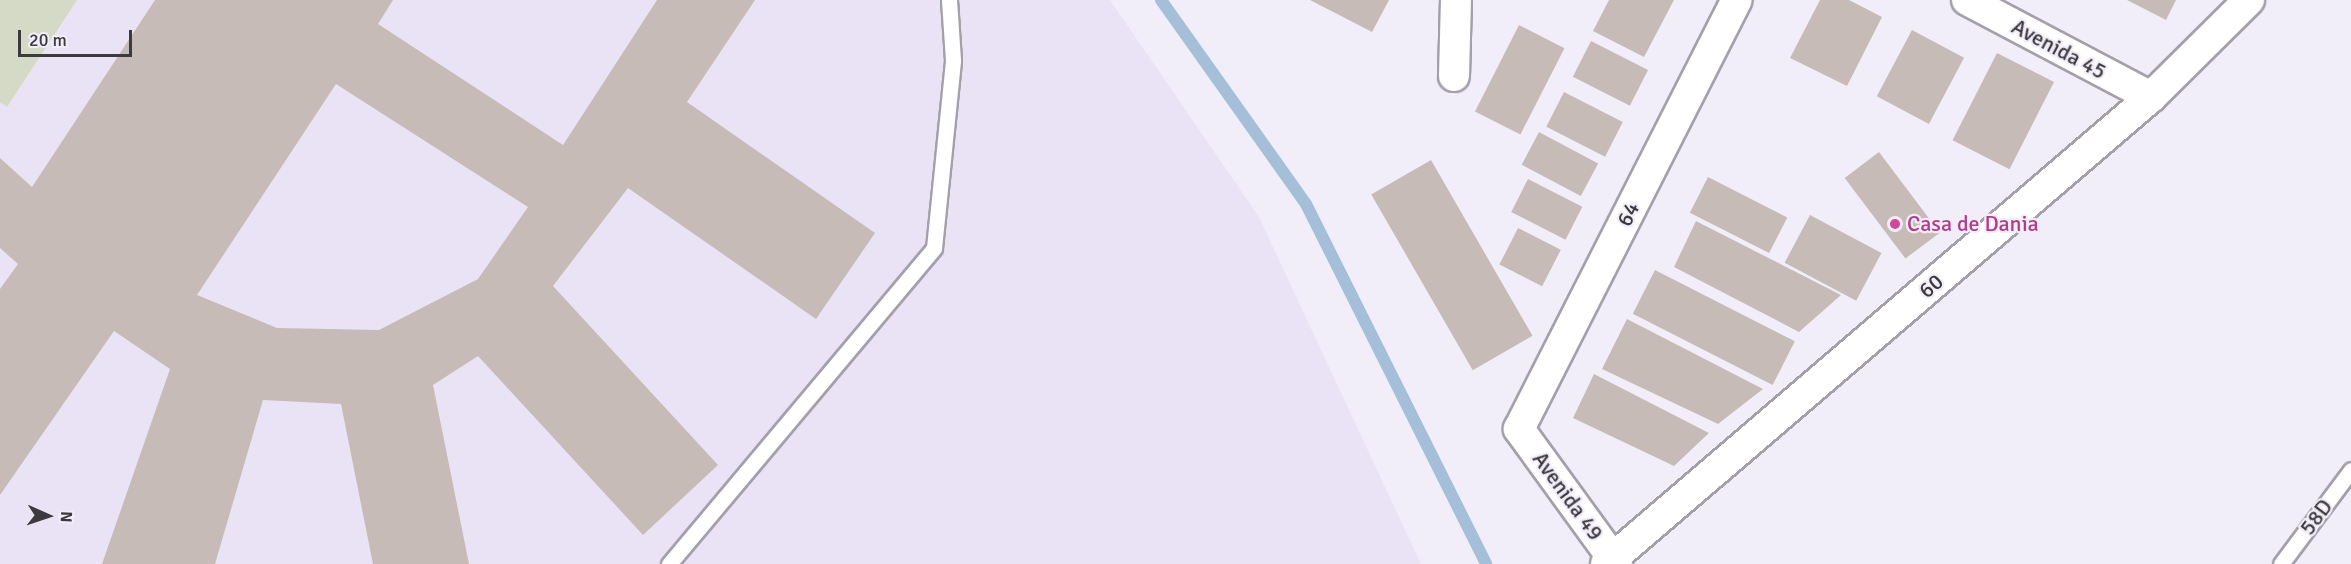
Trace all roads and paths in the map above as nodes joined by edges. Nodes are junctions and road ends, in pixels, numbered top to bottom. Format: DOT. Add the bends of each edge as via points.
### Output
graph roads {
  1 [pos="950,0"];
  2 [pos="1456,0"];
  3 [pos="1737,0"];
  4 [pos="1967,0"];
  5 [pos="2249,0"];
  6 [pos="1454,76"];
  7 [pos="2151,97"];
  8 [pos="1519,429"];
  9 [pos="2351,470"];
  10 [pos="1612,562"];
  11 [pos="669,564"];
  12 [pos="2281,564"];
  1 -- 11 [label="lane" via="952,60 934,248"];
  2 -- 6 [label="street"];
  3 -- 8 [label="street, 64"];
  4 -- 7 [label="street, Avenida 45"];
  5 -- 7 [label="street, 60"];
  7 -- 10 [label="street, 60"];
  8 -- 10 [label="street, Avenida 49"];
  9 -- 12 [label="lane, 58D"];
}
